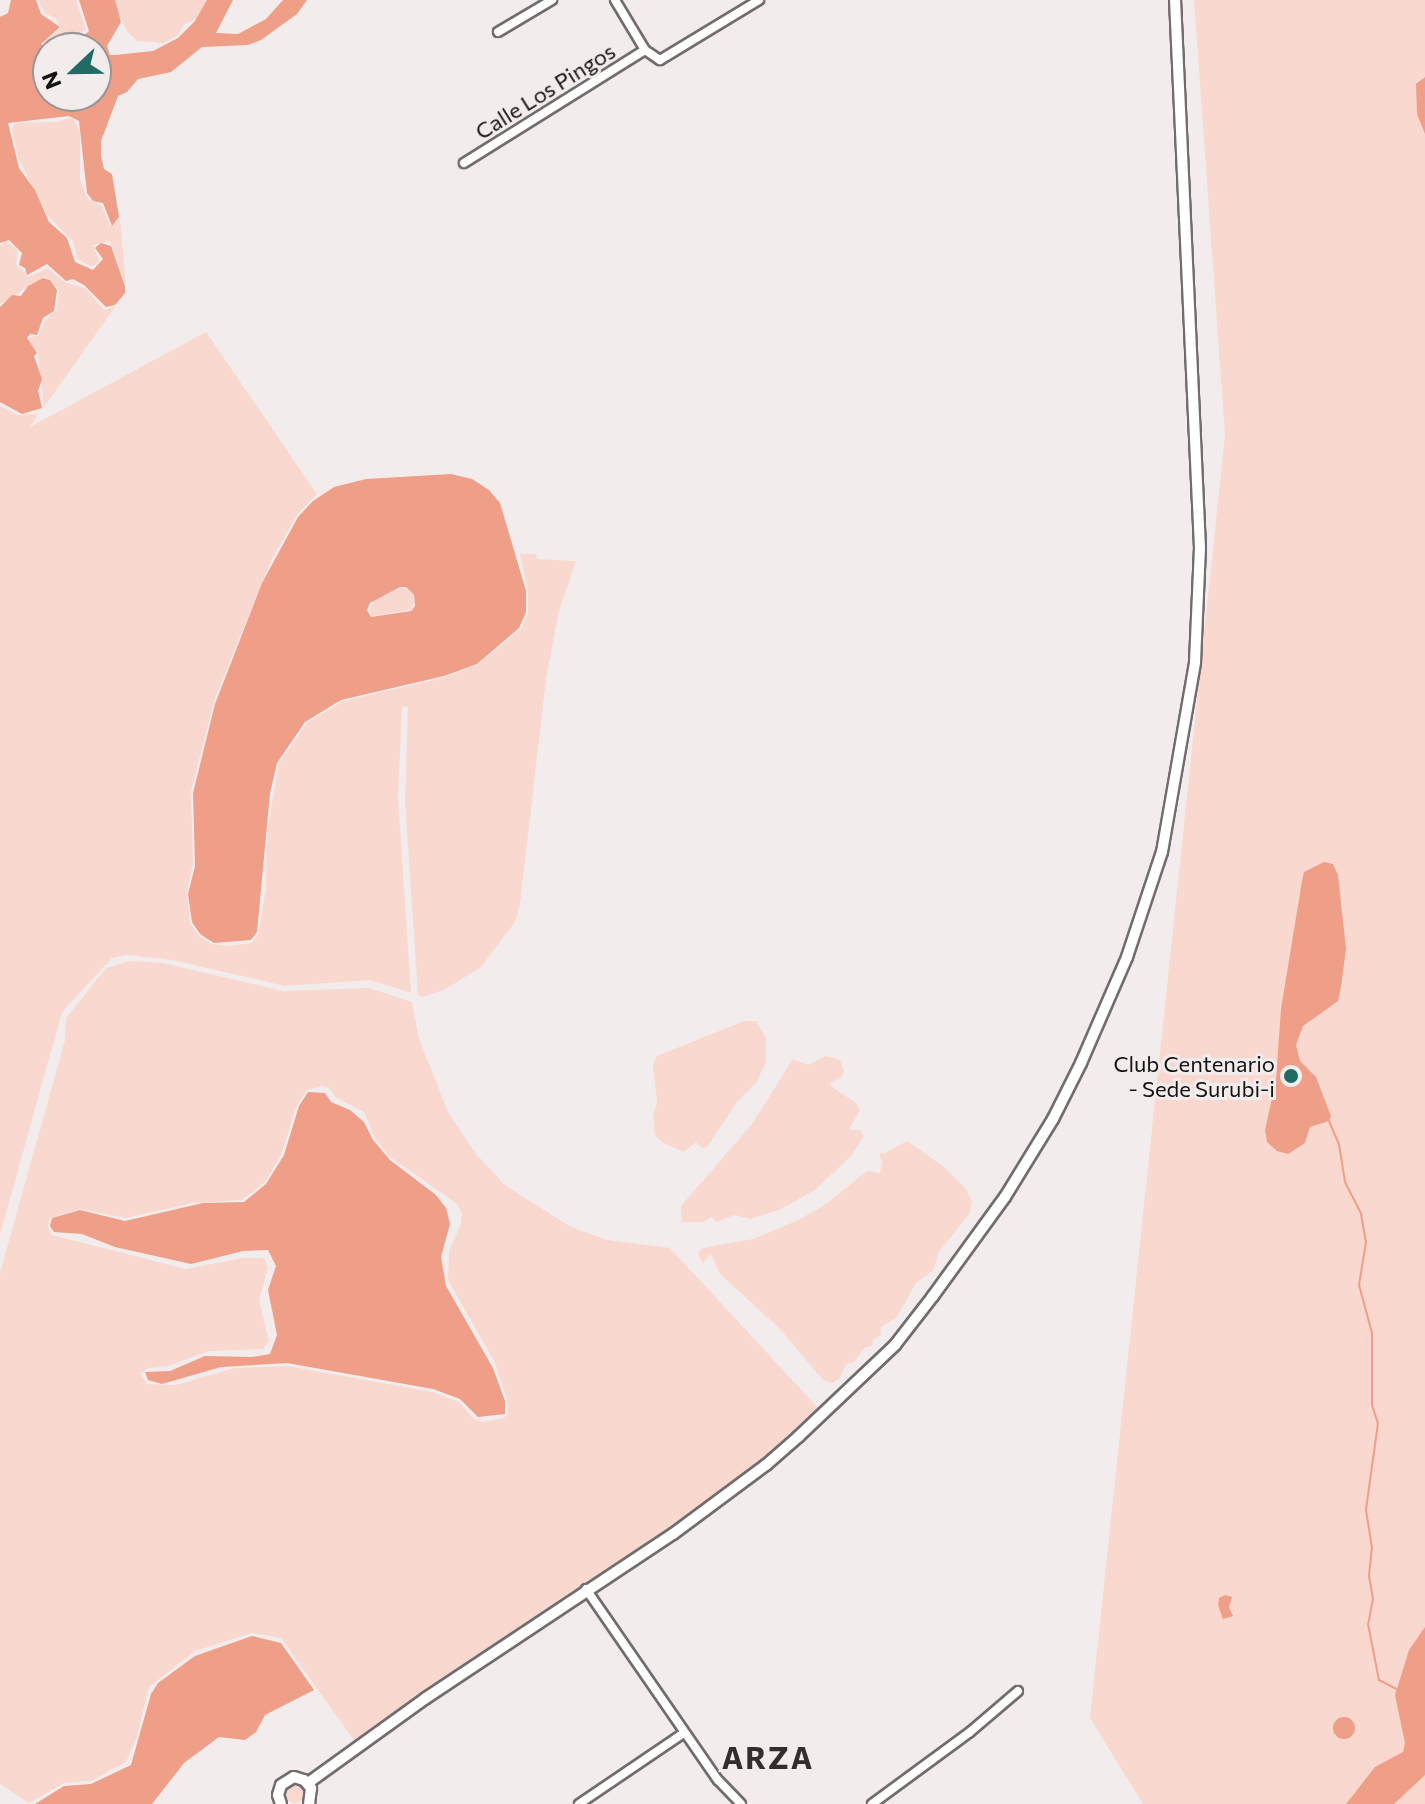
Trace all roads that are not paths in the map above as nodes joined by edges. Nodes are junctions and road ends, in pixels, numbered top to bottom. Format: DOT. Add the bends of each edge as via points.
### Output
graph roads {
  1 [pos="552,0"];
  2 [pos="615,0"];
  3 [pos="759,0"];
  4 [pos="1175,0"];
  5 [pos="498,32"];
  6 [pos="645,50"];
  7 [pos="464,163"];
  8 [pos="586,1589"];
  9 [pos="1018,1691"];
  10 [pos="684,1733"];
  11 [pos="308,1783"];
  12 [pos="281,1804"];
  13 [pos="309,1804"];
  14 [pos="579,1804"];
  15 [pos="741,1804"];
  16 [pos="872,1804"];
  1 -- 5 [label="street"];
  2 -- 6 [label="street"];
  3 -- 6 [label="street" via="669,57 660,60"];
  4 -- 8 [label="street" via="1200,548 1198,610 1173,801 1127,957 1053,1119 1005,1197 895,1345 766,1465 673,1534"];
  6 -- 7 [label="street, Calle Los Pingos"];
  8 -- 10 [label="street"];
  8 -- 11 [label="street"];
  9 -- 16 [label="street"];
  10 -- 14 [label="street"];
  10 -- 15 [label="street"];
  11 -- 12 [label="street" via="294,1777 284,1781 278,1790"];
  11 -- 13 [label="street"];
}
